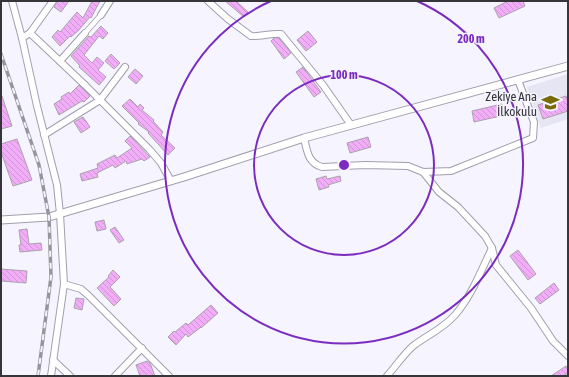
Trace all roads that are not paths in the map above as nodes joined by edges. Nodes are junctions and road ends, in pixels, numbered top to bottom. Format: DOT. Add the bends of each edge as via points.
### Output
graph roads {
  1 [pos="12,1"];
  2 [pos="53,1"];
  3 [pos="110,1"];
  4 [pos="208,1"];
  5 [pos="101,15"];
  6 [pos="30,33"];
  7 [pos="85,33"];
  8 [pos="22,38"];
  9 [pos="60,61"];
  10 [pos="568,66"];
  11 [pos="125,67"];
  12 [pos="518,80"];
  13 [pos="100,100"];
  14 [pos="351,125"];
  15 [pos="44,135"];
  16 [pos="304,138"];
  17 [pos="423,172"];
  18 [pos="171,181"];
  19 [pos="60,214"];
  20 [pos="4,219"];
  21 [pos="492,248"];
  22 [pos="64,284"];
  23 [pos="142,348"];
  24 [pos="568,356"];
  25 [pos="53,360"];
  26 [pos="50,376"];
  27 [pos="70,376"];
  28 [pos="115,376"];
  29 [pos="169,376"];
  30 [pos="387,376"];
  1 -- 8 [label="street"];
  2 -- 6 [label="street"];
  3 -- 5 [label="street"];
  4 -- 14 [label="street" via="251,36 281,34 323,85"];
  5 -- 7 [label="street"];
  6 -- 8 [label="street"];
  6 -- 9 [label="street"];
  7 -- 9 [label="street"];
  8 -- 15 [label="street"];
  9 -- 13 [label="street"];
  10 -- 12 [label="street"];
  11 -- 13 [label="street"];
  12 -- 14 [label="street"];
  12 -- 17 [label="street" via="534,122 533,138 451,171"];
  13 -- 15 [label="street"];
  13 -- 18 [label="street" via="161,163"];
  14 -- 16 [label="street"];
  15 -- 19 [label="street" via="57,185"];
  16 -- 17 [label="street" via="311,162 322,167 408,166"];
  16 -- 18 [label="street"];
  17 -- 21 [label="street" via="439,192 458,207 485,236"];
  18 -- 19 [label="street"];
  19 -- 20 [label="street" via="49,217"];
  19 -- 22 [label="street"];
  21 -- 24 [label="street" via="496,265 532,308 553,341"];
  21 -- 30 [label="street" via="470,292 455,315 439,330 404,354"];
  22 -- 23 [label="street" via="81,289"];
  22 -- 25 [label="street"];
  23 -- 28 [label="street"];
  23 -- 29 [label="street"];
  25 -- 26 [label="street"];
  25 -- 27 [label="street"];
}
